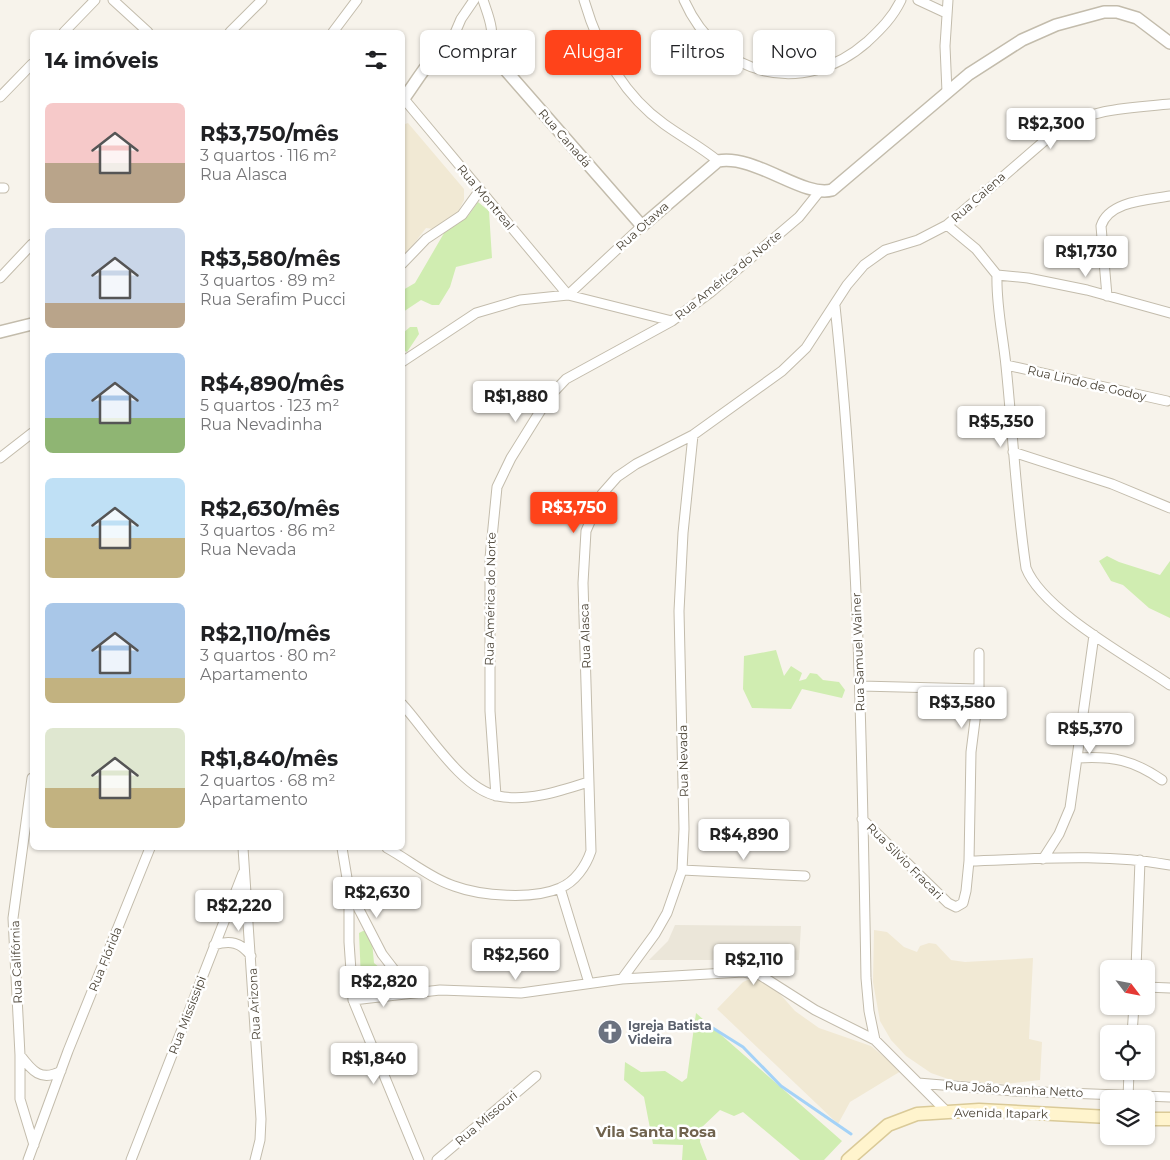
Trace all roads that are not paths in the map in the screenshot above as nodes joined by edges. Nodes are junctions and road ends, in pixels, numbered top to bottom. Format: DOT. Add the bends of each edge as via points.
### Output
graph roads {
  1 [pos="95,0"];
  2 [pos="113,0"];
  3 [pos="262,0"];
  4 [pos="357,0"];
  5 [pos="474,0"];
  6 [pos="483,0"];
  7 [pos="584,0"];
  8 [pos="684,0"];
  9 [pos="901,0"];
  10 [pos="918,0"];
  11 [pos="948,0"];
  12 [pos="946,13"];
  13 [pos="66,30"];
  14 [pos="146,30"];
  15 [pos="232,30"];
  16 [pos="334,30"];
  17 [pos="456,30"];
  18 [pos="492,30"];
  19 [pos="1170,43"];
  20 [pos="30,66"];
  21 [pos="422,75"];
  22 [pos="510,75"];
  23 [pos="947,92"];
  24 [pos="0,97"];
  25 [pos="405,97"];
  26 [pos="405,102"];
  27 [pos="1170,104"];
  28 [pos="718,161"];
  29 [pos="480,190"];
  30 [pos="819,192"];
  31 [pos="1170,196"];
  32 [pos="947,225"];
  33 [pos="642,226"];
  34 [pos="30,246"];
  35 [pos="405,261"];
  36 [pos="997,275"];
  37 [pos="0,278"];
  38 [pos="568,295"];
  39 [pos="1107,296"];
  40 [pos="836,306"];
  41 [pos="1170,313"];
  42 [pos="672,320"];
  43 [pos="30,325"];
  44 [pos="5,331"];
  45 [pos="405,360"];
  46 [pos="1006,365"];
  47 [pos="1168,401"];
  48 [pos="30,435"];
  49 [pos="693,435"];
  50 [pos="1013,452"];
  51 [pos="0,458"];
  52 [pos="1170,508"];
  53 [pos="1094,635"];
  54 [pos="979,653"];
  55 [pos="1170,685"];
  56 [pos="861,686"];
  57 [pos="979,689"];
  58 [pos="405,708"];
  59 [pos="1078,758"];
  60 [pos="1162,780"];
  61 [pos="588,782"];
  62 [pos="30,793"];
  63 [pos="496,796"];
  64 [pos="862,819"];
  65 [pos="149,850"];
  66 [pos="242,850"];
  67 [pos="342,850"];
  68 [pos="391,850"];
  69 [pos="1043,859"];
  70 [pos="1140,860"];
  71 [pos="969,862"];
  72 [pos="1170,865"];
  73 [pos="682,870"];
  74 [pos="244,871"];
  75 [pos="805,876"];
  76 [pos="560,888"];
  77 [pos="349,890"];
  78 [pos="214,945"];
  79 [pos="251,956"];
  80 [pos="1136,960"];
  81 [pos="622,979"];
  82 [pos="589,983"];
  83 [pos="1155,987"];
  84 [pos="1170,988"];
  85 [pos="412,993"];
  86 [pos="353,1000"];
  87 [pos="875,1040"];
  88 [pos="20,1055"];
  89 [pos="61,1071"];
  90 [pos="536,1076"];
  91 [pos="918,1083"];
  92 [pos="1100,1096"];
  93 [pos="1155,1097"];
  94 [pos="1170,1097"];
  95 [pos="947,1112"];
  96 [pos="1100,1117"];
  97 [pos="1155,1120"];
  98 [pos="1169,1123"];
  99 [pos="34,1145"];
  100 [pos="28,1160"];
  101 [pos="131,1160"];
  102 [pos="255,1160"];
  103 [pos="419,1160"];
  104 [pos="437,1160"];
  105 [pos="848,1160"];
  1 -- 13 [label="street"];
  2 -- 14 [label="street"];
  3 -- 15 [label="street"];
  4 -- 16 [label="street"];
  5 -- 17 [label="street"];
  6 -- 18 [label="street"];
  7 -- 28 [label="street" via="598,42 613,70 631,92 663,124"];
  8 -- 9 [label="street" via="705,36 717,48 749,68 783,74 804,72 852,54 882,29"];
  10 -- 12 [label="street"];
  11 -- 12 [label="street"];
  12 -- 23 [label="street"];
  19 -- 23 [label="street" via="1137,18 1104,12 1056,25 1022,40 997,54"];
  20 -- 24 [label="street"];
  21 -- 25 [label="street"];
  22 -- 33 [label="street, Rua Canadá"];
  23 -- 30 [label="street" via="839,186"];
  26 -- 29 [label="street, Rua Montreal"];
  27 -- 32 [label="street, Rua Caiena" via="1103,110 1078,118 1036,146"];
  28 -- 30 [label="street" via="727,159 755,166"];
  28 -- 33 [label="street, Rua Otawa"];
  29 -- 35 [label="street" via="462,215 426,239"];
  29 -- 38 [label="street, Rua Montreal"];
  30 -- 42 [label="street, Rua América do Norte" via="799,217 751,260"];
  31 -- 39 [label="street" via="1129,204 1104,216 1101,226"];
  32 -- 36 [label="street" via="976,249"];
  32 -- 40 [label="street" via="874,257 856,274"];
  33 -- 38 [label="street, Rua Otawa"];
  34 -- 37 [label="street"];
  36 -- 39 [label="street" via="1028,278"];
  36 -- 46 [label="street" via="996,296"];
  38 -- 42 [label="street"];
  38 -- 45 [label="street" via="520,300 476,313"];
  39 -- 41 [label="street"];
  40 -- 49 [label="street, Rua Alasca" via="806,348 782,371"];
  40 -- 56 [label="street, Rua Samuel Wainer" via="847,419"];
  42 -- 63 [label="street, Rua América do Norte" via="566,379 526,431 497,487 491,526 489,582 490,711"];
  43 -- 44 [label="street"];
  46 -- 47 [label="street, Rua Lindo de Godoy"];
  46 -- 50 [label="street"];
  48 -- 51 [label="street"];
  49 -- 61 [label="street, Rua Alasca" via="617,477 602,494 586,531 583,583"];
  49 -- 73 [label="street, Rua Nevada" via="679,611"];
  50 -- 52 [label="street" via="1120,486"];
  50 -- 53 [label="street" via="1029,577 1042,594"];
  53 -- 55 [label="street"];
  53 -- 59 [label="street"];
  54 -- 57 [label="street"];
  56 -- 57 [label="street"];
  56 -- 64 [label="street, Rua Samuel Wainer"];
  57 -- 71 [label="street" via="971,752"];
  58 -- 63 [label="street" via="459,772 479,788"];
  59 -- 60 [label="street" via="1105,756 1120,759 1140,766"];
  59 -- 69 [label="street" via="1068,815"];
  61 -- 63 [label="street" via="534,796"];
  61 -- 76 [label="street, Rua Alasca" via="591,851 582,870"];
  62 -- 88 [label="street, Rua Califórnia" via="13,918"];
  64 -- 71 [label="street, Rua Silvio Fracari" via="952,906 959,906 965,899"];
  64 -- 87 [label="street, Rua Samuel Wainer" via="866,978"];
  65 -- 89 [label="street, Rua Flórida"];
  66 -- 74 [label="street, Rua Arizona"];
  67 -- 77 [label="street"];
  68 -- 76 [label="street, Rua Alasca" via="430,875 479,893 532,894"];
  69 -- 70 [label="street" via="1095,857"];
  69 -- 71 [label="street"];
  70 -- 72 [label="street"];
  70 -- 80 [label="street"];
  73 -- 75 [label="street"];
  73 -- 81 [label="street, Rua Nevada" via="667,913"];
  74 -- 78 [label="street, Rua Mississipi"];
  74 -- 79 [label="street, Rua Arizona"];
  76 -- 82 [label="street"];
  77 -- 85 [label="street" via="382,954"];
  77 -- 86 [label="street"];
  78 -- 79 [label="street" via="233,942"];
  78 -- 101 [label="street, Rua Mississipi"];
  79 -- 102 [label="street, Rua Arizona" via="260,1119 260,1140"];
  81 -- 82 [label="street"];
  81 -- 87 [label="street" via="752,973 773,982 834,1021"];
  82 -- 85 [label="street" via="522,992 440,990"];
  83 -- 84 [label="street"];
  85 -- 86 [label="street"];
  86 -- 103 [label="street"];
  87 -- 91 [label="street"];
  88 -- 89 [label="street" via="37,1074 48,1076"];
  88 -- 99 [label="street, Rua Califórnia" via="20,1099"];
  89 -- 99 [label="street, Rua Flórida"];
  90 -- 104 [label="street, Rua Missouri"];
  91 -- 92 [label="street, Rua João Aranha Netto"];
  91 -- 95 [label="street"];
  93 -- 94 [label="street, Rua João Aranha Netto"];
  95 -- 96 [label="main road, Avenida Itapark" via="979,1110"];
  95 -- 105 [label="main road, Avenida Itapark" via="917,1114 896,1122 876,1134"];
  97 -- 98 [label="main road"];
  99 -- 100 [label="street, Rua Flórida"];
}
